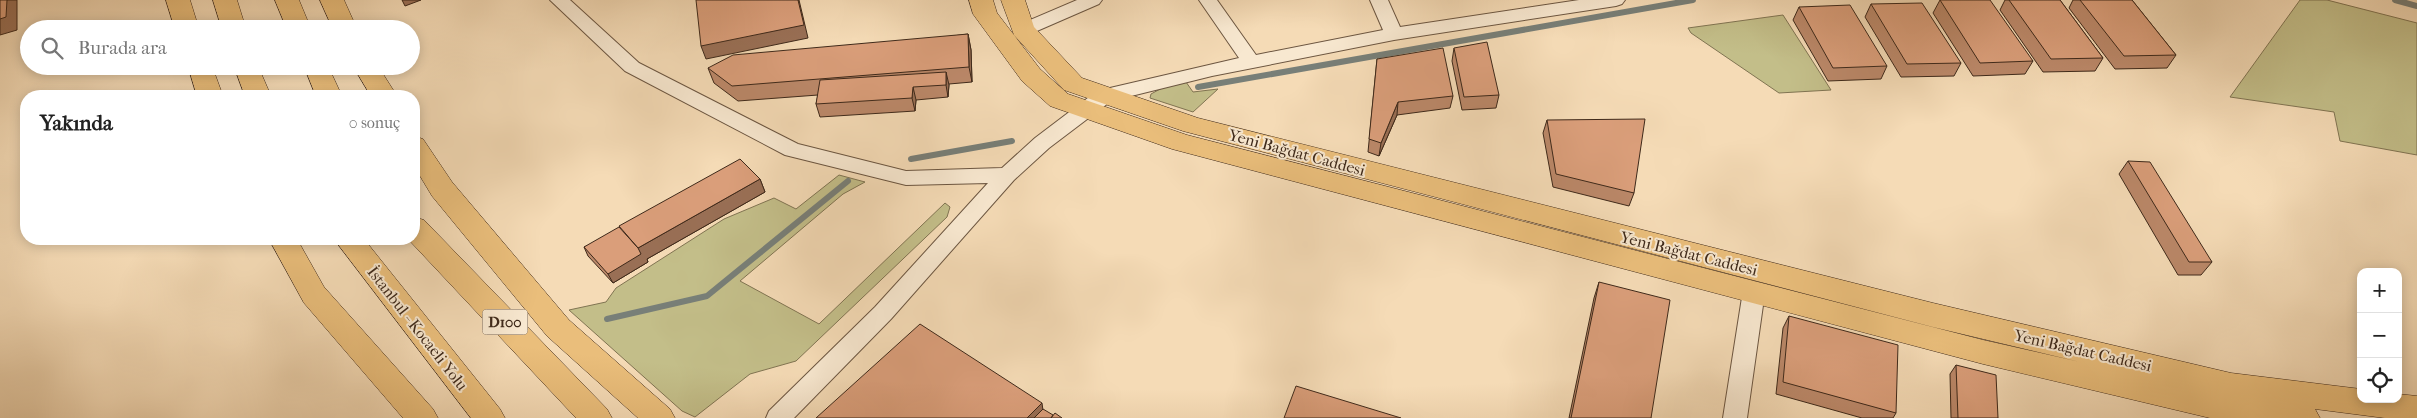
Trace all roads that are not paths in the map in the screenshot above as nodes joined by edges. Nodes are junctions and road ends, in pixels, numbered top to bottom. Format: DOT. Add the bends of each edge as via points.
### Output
graph roads {
  1 [pos="178,0"];
  2 [pos="225,0"];
  3 [pos="287,0"];
  4 [pos="332,0"];
  5 [pos="559,0"];
  6 [pos="981,0"];
  7 [pos="1013,0"];
  8 [pos="1093,0"];
  9 [pos="1208,0"];
  10 [pos="1379,0"];
  11 [pos="1493,0"];
  12 [pos="1616,0"];
  13 [pos="1502,16"];
  14 [pos="184,20"];
  15 [pos="231,20"];
  16 [pos="296,20"];
  17 [pos="341,20"];
  18 [pos="1024,30"];
  19 [pos="1394,34"];
  20 [pos="1250,62"];
  21 [pos="203,75"];
  22 [pos="250,75"];
  23 [pos="320,75"];
  24 [pos="371,75"];
  25 [pos="208,90"];
  26 [pos="256,90"];
  27 [pos="326,90"];
  28 [pos="380,90"];
  29 [pos="1096,103"];
  30 [pos="420,154"];
  31 [pos="1007,175"];
  32 [pos="420,233"];
  33 [pos="286,245"];
  34 [pos="353,245"];
  35 [pos="1754,291"];
  36 [pos="2417,409"];
  37 [pos="422,418"];
  38 [pos="489,418"];
  39 [pos="596,418"];
  40 [pos="659,418"];
  41 [pos="778,418"];
  42 [pos="1735,418"];
  43 [pos="2304,418"];
  1 -- 14 [label="main road"];
  2 -- 15 [label="main road"];
  3 -- 16 [label="main road"];
  4 -- 17 [label="main road"];
  5 -- 31 [label="street" via="632,68 792,150 906,178"];
  6 -- 29 [label="main road, Yeni Bağdat Caddesi" via="985,14 1031,75 1059,100"];
  7 -- 18 [label="main road, Yeni Bağdat Caddesi"];
  8 -- 18 [label="street"];
  9 -- 20 [label="street"];
  10 -- 19 [label="street"];
  11 -- 13 [label="street"];
  12 -- 13 [label="street"];
  13 -- 19 [label="street"];
  18 -- 29 [label="main road, Yeni Bağdat Caddesi" via="1073,84"];
  19 -- 20 [label="street"];
  20 -- 29 [label="street"];
  21 -- 25 [label="main road"];
  22 -- 26 [label="main road"];
  23 -- 27 [label="main road"];
  24 -- 28 [label="main road"];
  29 -- 31 [label="street" via="1042,143"];
  29 -- 35 [label="main road, Yeni Bağdat Caddesi" via="1181,143"];
  29 -- 36 [label="main road, Yeni Bağdat Caddesi" via="1933,315 2231,386"];
  30 -- 40 [label="main road" via="442,189 558,328"];
  31 -- 41 [label="street" via="883,313"];
  32 -- 39 [label="main road, D100"];
  33 -- 37 [label="main road" via="314,295"];
  34 -- 38 [label="main road, İstanbul - Kocaeli Yolu"];
  35 -- 42 [label="street"];
  35 -- 43 [label="main road, Yeni Bağdat Caddesi" via="2020,361 2227,408"];
}
